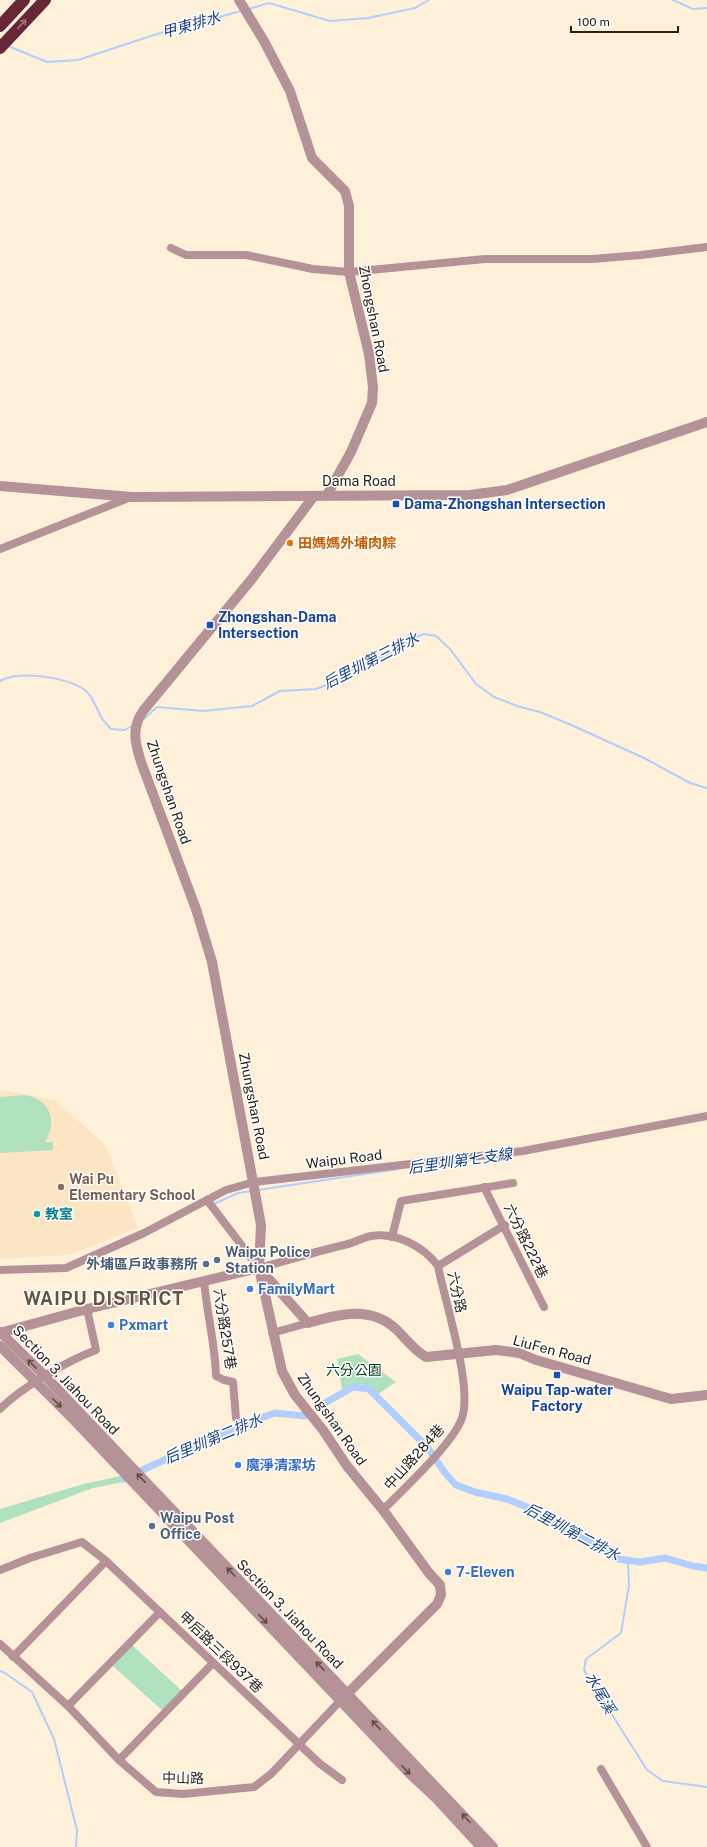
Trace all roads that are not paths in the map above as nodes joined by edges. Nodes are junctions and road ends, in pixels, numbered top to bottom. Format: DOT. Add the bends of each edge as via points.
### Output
graph roads {
  1 [pos="24,0"];
  2 [pos="45,0"];
  3 [pos="239,0"];
  4 [pos="0,26"];
  5 [pos="0,48"];
  6 [pos="707,247"];
  7 [pos="171,248"];
  8 [pos="349,272"];
  9 [pos="707,422"];
  10 [pos="0,486"];
  11 [pos="327,495"];
  12 [pos="314,496"];
  13 [pos="132,497"];
  14 [pos="0,549"];
  15 [pos="707,1116"];
  16 [pos="254,1182"];
  17 [pos="513,1183"];
  18 [pos="484,1187"];
  19 [pos="207,1200"];
  20 [pos="505,1225"];
  21 [pos="392,1237"];
  22 [pos="438,1266"];
  23 [pos="259,1268"];
  24 [pos="0,1270"];
  25 [pos="204,1281"];
  26 [pos="544,1307"];
  27 [pos="87,1309"];
  28 [pos="308,1323"];
  29 [pos="0,1332"];
  30 [pos="272,1333"];
  31 [pos="0,1346"];
  32 [pos="458,1353"];
  33 [pos="41,1380"];
  34 [pos="707,1395"];
  35 [pos="0,1409"];
  36 [pos="236,1418"];
  37 [pos="462,1419"];
  38 [pos="383,1510"];
  39 [pos="106,1561"];
  40 [pos="0,1570"];
  41 [pos="160,1612"];
  42 [pos="0,1644"];
  43 [pos="13,1657"];
  44 [pos="213,1663"];
  45 [pos="344,1698"];
  46 [pos="68,1706"];
  47 [pos="299,1744"];
  48 [pos="119,1760"];
  49 [pos="601,1769"];
  50 [pos="342,1780"];
  51 [pos="481,1847"];
  52 [pos="493,1847"];
  53 [pos="647,1847"];
  1 -- 4 [label="highway"];
  5 -- 2 [label="highway, one-way"];
  3 -- 8 [label="street, Zhongshan Road" via="290,91 312,158 345,191 349,206"];
  6 -- 8 [label="street" via="592,259 485,259"];
  7 -- 8 [label="street" via="186,255 246,255 313,269"];
  8 -- 11 [label="street, Zhongshan Road" via="369,354 372,403 351,452"];
  9 -- 11 [label="street, Dama Road" via="507,490 470,495"];
  10 -- 13 [label="street, Dama Road"];
  11 -- 12 [label="street, Dama Road"];
  12 -- 13 [label="street, Dama Road"];
  12 -- 16 [label="street, Zhungshan Road" via="251,580 136,722 136,746 141,762 196,909 212,962"];
  13 -- 14 [label="street"];
  15 -- 16 [label="street, Waipu Road" via="523,1151"];
  16 -- 19 [label="street, Waipu Road" via="226,1190"];
  16 -- 23 [label="street, Zhungshan Road" via="261,1225"];
  17 -- 18 [label="street"];
  18 -- 20 [label="street, 六分路222巷"];
  18 -- 21 [label="street" via="401,1202"];
  19 -- 23 [label="street"];
  19 -- 24 [label="street, Waipu Road" via="144,1233 66,1268"];
  20 -- 22 [label="street, 六分路"];
  20 -- 26 [label="street, 六分路222巷"];
  21 -- 22 [label="street" via="416,1245"];
  21 -- 23 [label="street" via="371,1236"];
  22 -- 32 [label="street, 六分路"];
  23 -- 25 [label="street"];
  23 -- 28 [label="street"];
  23 -- 30 [label="street, Zhungshan Road"];
  25 -- 27 [label="street"];
  25 -- 36 [label="street, 六分路257巷" via="206,1312 215,1348 216,1376 233,1382"];
  27 -- 29 [label="street"];
  27 -- 33 [label="street" via="96,1350"];
  28 -- 30 [label="street"];
  28 -- 32 [label="street, LiuFen Road" via="341,1314 368,1314 382,1319 396,1329 417,1352 426,1357"];
  33 -- 29 [label="street, Section 3, Jiahou Road, one-way"];
  30 -- 38 [label="street, Zhungshan Road" via="282,1371 295,1395"];
  31 -- 33 [label="street, Section 3, Jiahou Road"];
  32 -- 34 [label="street, LiuFen Road" via="496,1350 518,1353 671,1399"];
  32 -- 37 [label="street, 六分路" via="465,1406"];
  33 -- 35 [label="street" via="10,1399"];
  33 -- 45 [label="street, Section 3, Jiahou Road"];
  37 -- 38 [label="street, 中山路284巷" via="451,1438"];
  38 -- 45 [label="street, Zhungshan Road" via="440,1585 441,1595 437,1604"];
  39 -- 40 [label="street, 甲后路三段937巷" via="82,1542"];
  39 -- 41 [label="street, 甲后路三段937巷"];
  39 -- 43 [label="street"];
  41 -- 44 [label="street, 甲后路三段937巷"];
  41 -- 46 [label="street"];
  42 -- 43 [label="street, 中山路"];
  43 -- 46 [label="street, 中山路"];
  44 -- 47 [label="street, 甲后路三段937巷"];
  44 -- 48 [label="street"];
  45 -- 47 [label="street, 中山路"];
  45 -- 51 [label="street, Section 3, Jiahou Road, one-way" via="410,1774"];
  52 -- 45 [label="street, Section 3, Jiahou Road, one-way"];
  46 -- 48 [label="street, 中山路"];
  47 -- 48 [label="street, 中山路" via="254,1788 214,1792 156,1792"];
  47 -- 50 [label="street, 甲后路三段937巷"];
  49 -- 53 [label="street"];
}
